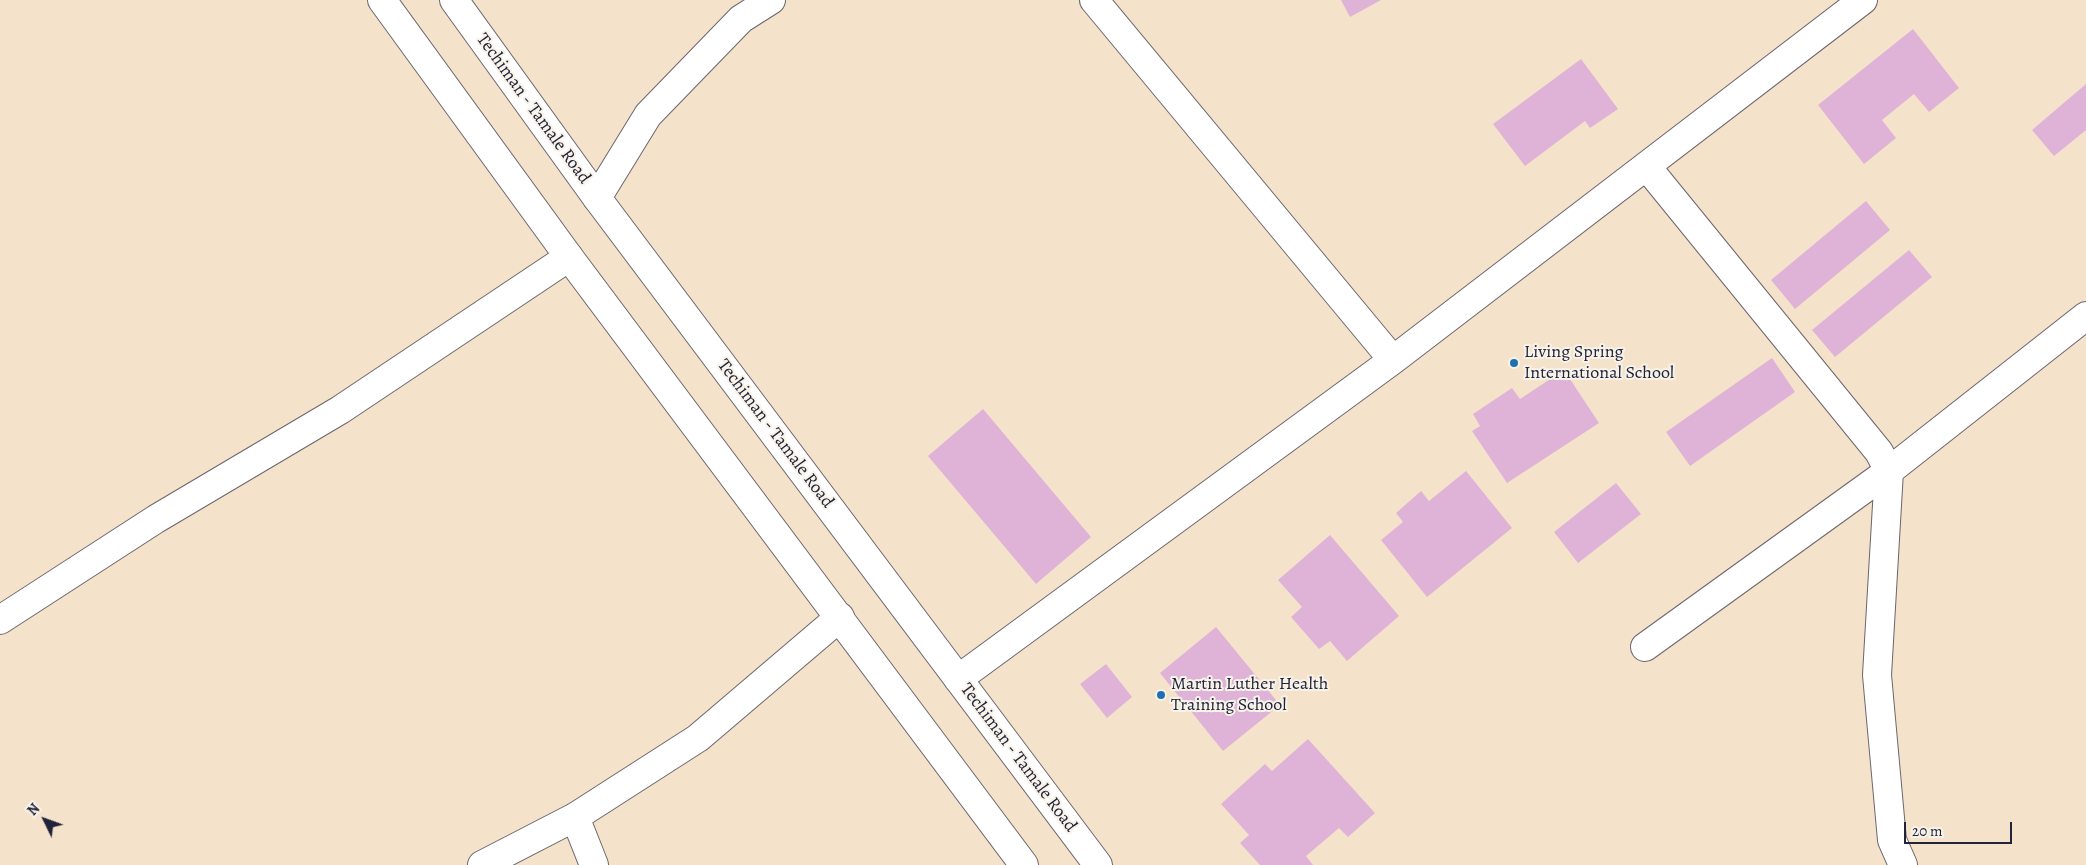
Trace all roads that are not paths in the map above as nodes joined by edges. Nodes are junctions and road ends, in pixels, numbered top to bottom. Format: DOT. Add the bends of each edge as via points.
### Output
graph roads {
  1 [pos="382,0"];
  2 [pos="454,0"];
  3 [pos="771,0"];
  4 [pos="1094,0"];
  5 [pos="1863,0"];
  6 [pos="1647,167"];
  7 [pos="597,198"];
  8 [pos="569,257"];
  9 [pos="2086,316"];
  10 [pos="1393,360"];
  11 [pos="1889,471"];
  12 [pos="840,617"];
  13 [pos="0,620"];
  14 [pos="1645,647"];
  15 [pos="958,679"];
  16 [pos="575,817"];
  17 [pos="482,865"];
  18 [pos="594,865"];
  19 [pos="1024,865"];
  20 [pos="1098,865"];
  21 [pos="1903,865"];
  1 -- 8 [label="main road"];
  2 -- 7 [label="main road, Techiman - Tamale Road"];
  3 -- 7 [label="main road" via="741,19 648,115"];
  4 -- 10 [label="main road"];
  5 -- 6 [label="main road"];
  6 -- 10 [label="main road"];
  6 -- 11 [label="main road" via="1879,452"];
  7 -- 15 [label="main road, Techiman - Tamale Road"];
  8 -- 12 [label="main road"];
  8 -- 13 [label="main road" via="340,410 156,519"];
  9 -- 11 [label="main road"];
  10 -- 15 [label="main road"];
  11 -- 14 [label="main road"];
  11 -- 21 [label="main road" via="1877,676 1892,840"];
  12 -- 16 [label="main road" via="698,738"];
  12 -- 19 [label="main road"];
  15 -- 20 [label="main road, Techiman - Tamale Road"];
  16 -- 17 [label="main road"];
  16 -- 18 [label="main road"];
}
